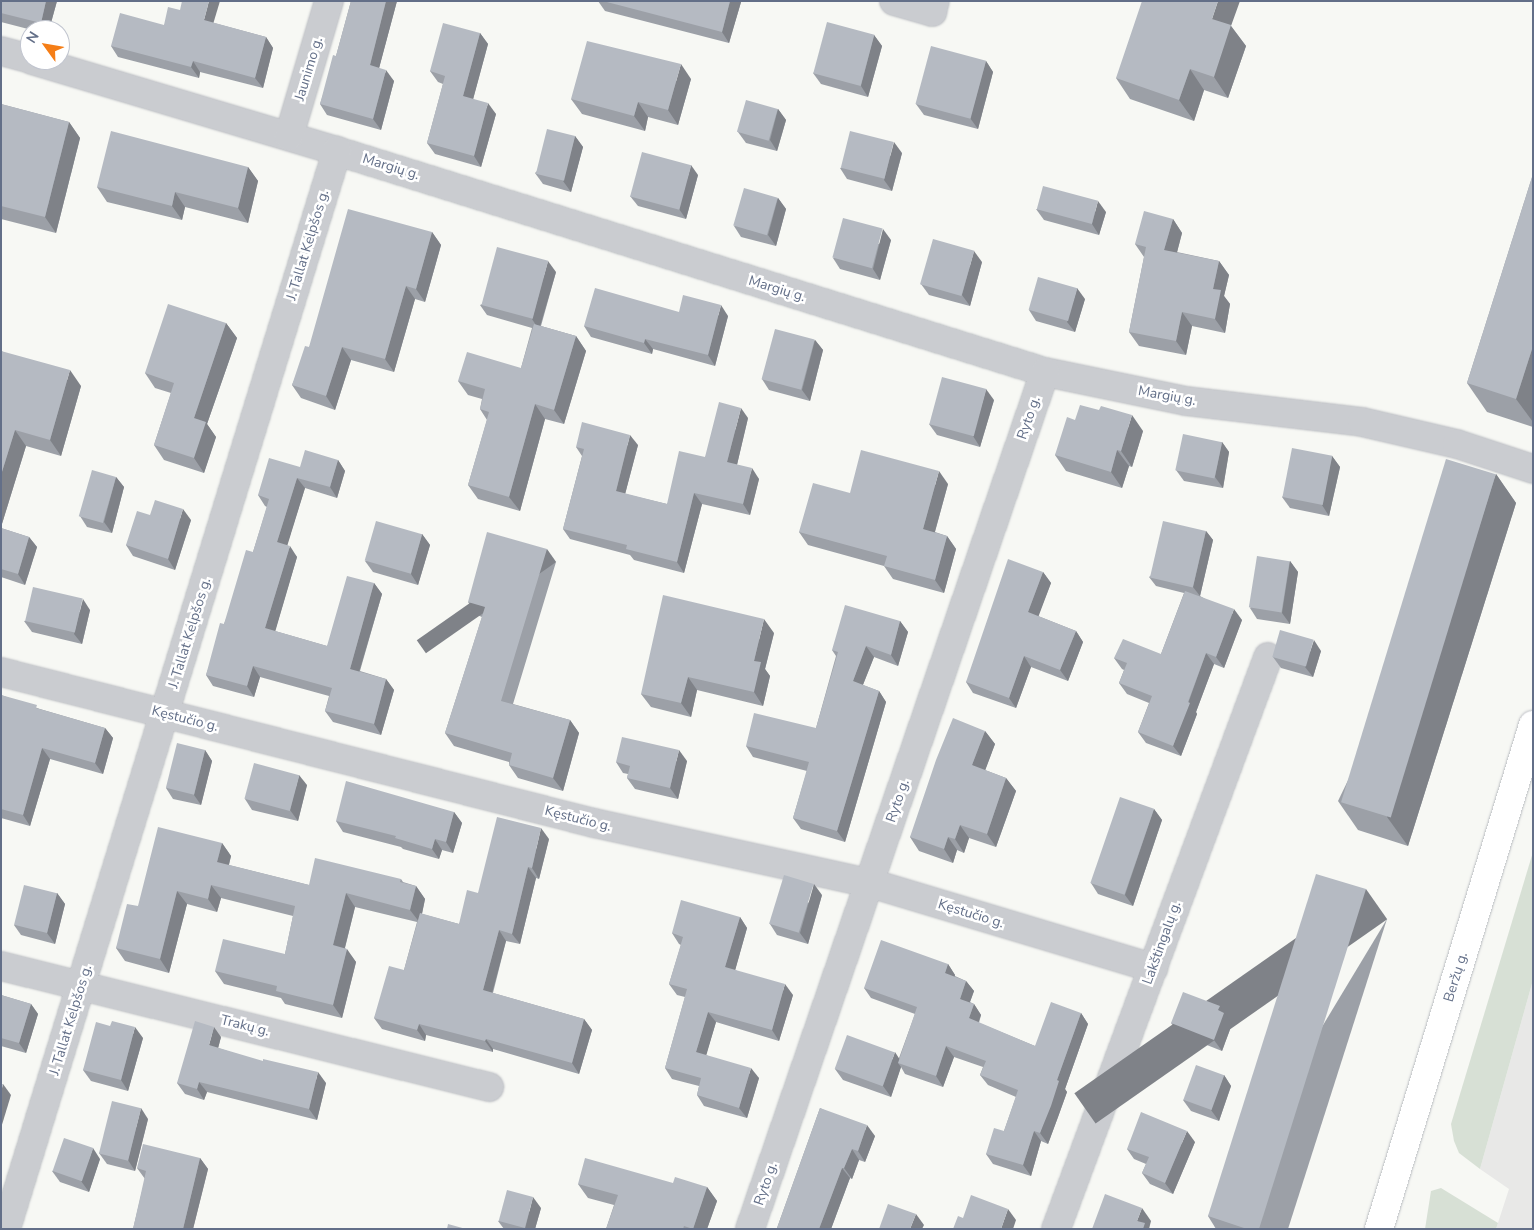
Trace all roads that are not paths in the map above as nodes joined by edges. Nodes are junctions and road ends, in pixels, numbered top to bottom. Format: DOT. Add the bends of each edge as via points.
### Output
graph roads {
  1 [pos="329,1"];
  2 [pos="894,1"];
  3 [pos="933,7"];
  4 [pos="1,51"];
  5 [pos="20,57"];
  6 [pos="65,70"];
  7 [pos="289,136"];
  8 [pos="337,150"];
  9 [pos="1045,372"];
  10 [pos="1533,469"];
  11 [pos="1268,657"];
  12 [pos="1,672"];
  13 [pos="165,714"];
  14 [pos="1533,725"];
  15 [pos="870,884"];
  16 [pos="1,966"];
  17 [pos="1154,968"];
  18 [pos="82,986"];
  19 [pos="489,1087"];
  20 [pos="6,1229"];
  21 [pos="750,1229"];
  22 [pos="1056,1229"];
  23 [pos="1379,1229"];
  1 -- 7 [label="street, Jaunimo g."];
  2 -- 3 [label="street"];
  4 -- 5 [label="street, Margių g."];
  6 -- 7 [label="street, Margių g."];
  7 -- 8 [label="street, Margių g."];
  8 -- 9 [label="street, Margių g."];
  8 -- 13 [label="street, J. Tallat Kelpšos g."];
  9 -- 10 [label="street, Margių g." via="1186,401 1362,422 1457,444"];
  9 -- 15 [label="street, Ryto g."];
  11 -- 17 [label="street, Lakštingalų g."];
  12 -- 13 [label="street, Kęstučio g."];
  13 -- 15 [label="street, Kęstučio g." via="594,823"];
  13 -- 18 [label="street, J. Tallat Kelpšos g."];
  14 -- 23 [label="main road, Beržų g."];
  15 -- 17 [label="street, Kęstučio g."];
  15 -- 21 [label="street, Ryto g."];
  16 -- 18 [label="street, Trakų g."];
  17 -- 22 [label="street, Lakštingalų g."];
  18 -- 19 [label="street, Trakų g."];
  18 -- 20 [label="street, J. Tallat Kelpšos g."];
}
